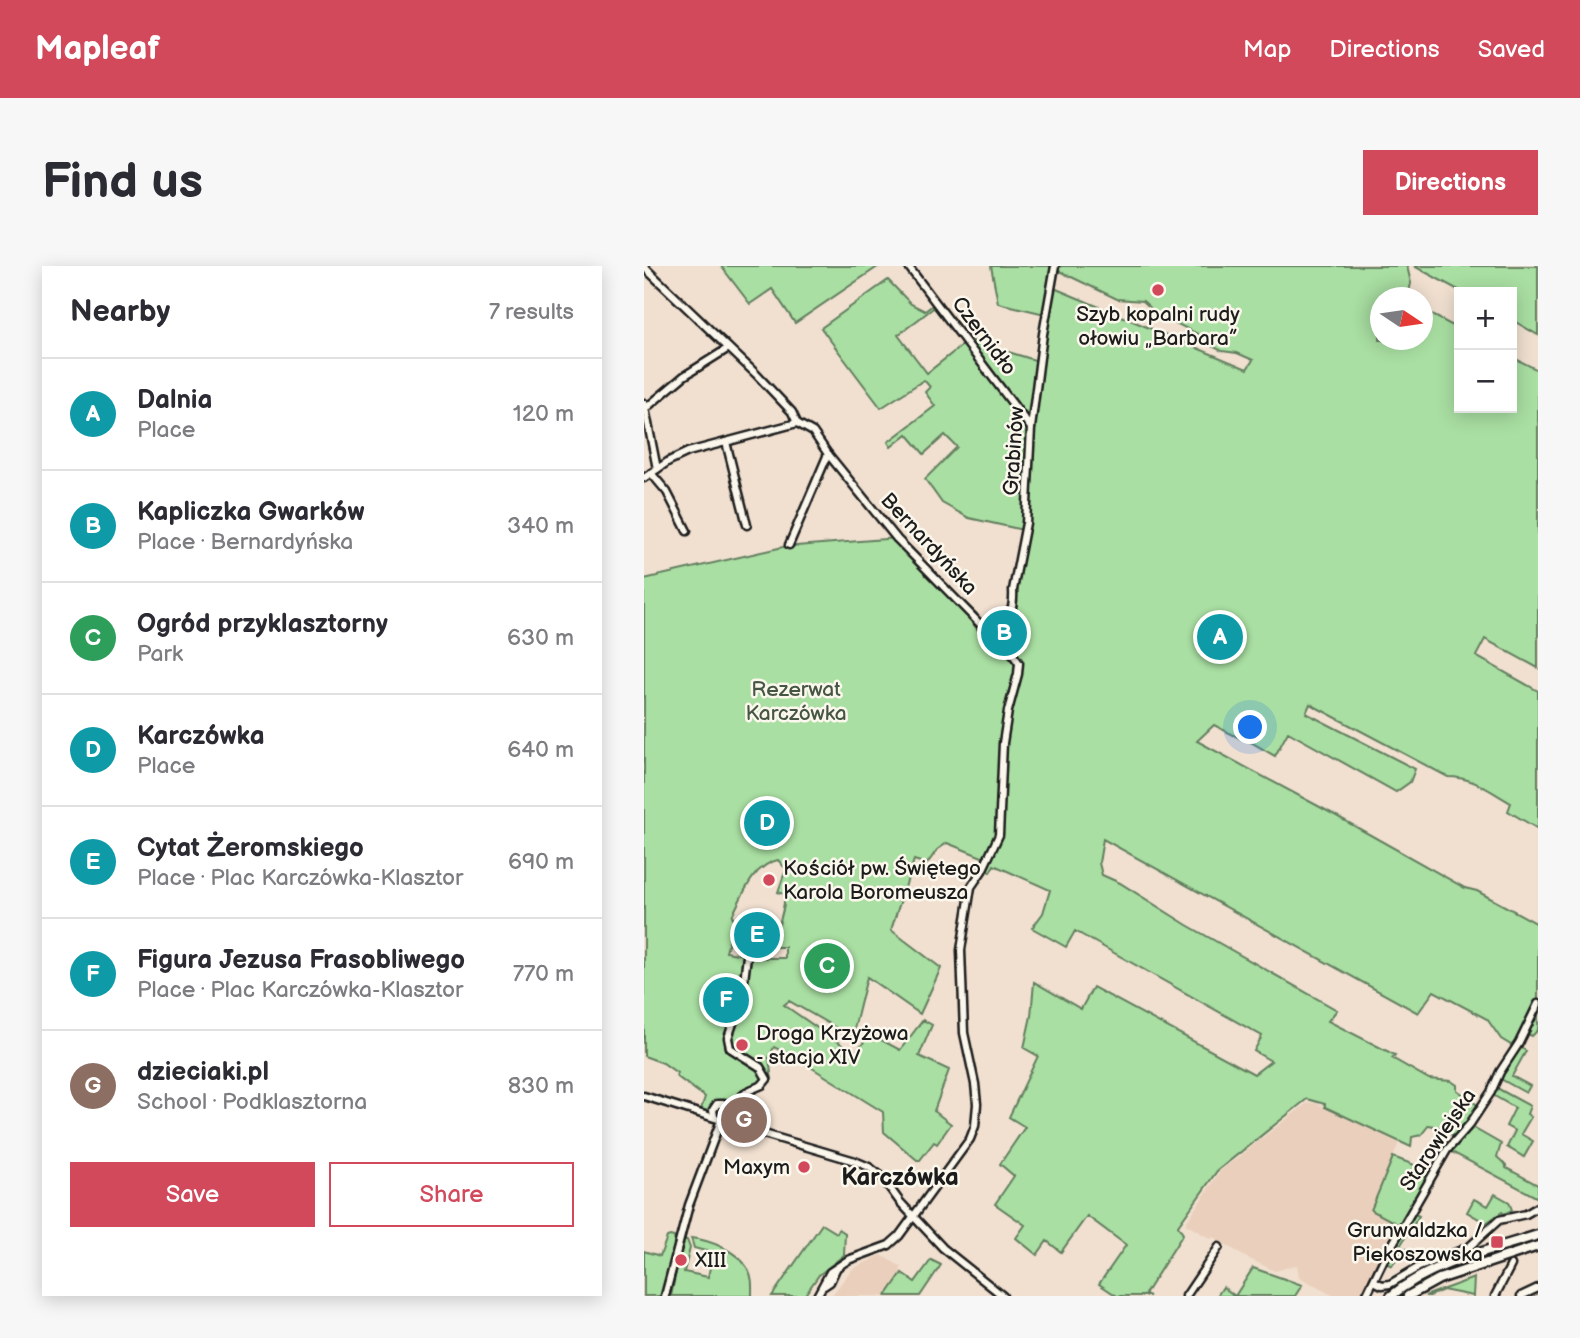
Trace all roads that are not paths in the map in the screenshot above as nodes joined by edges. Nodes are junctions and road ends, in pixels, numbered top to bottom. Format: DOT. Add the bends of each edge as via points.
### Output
graph roads {
  1 [pos="908,266"];
  2 [pos="1055,266"];
  3 [pos="644,267"];
  4 [pos="727,349"];
  5 [pos="645,406"];
  6 [pos="797,423"];
  7 [pos="1031,428"];
  8 [pos="726,442"];
  9 [pos="828,454"];
  10 [pos="654,471"];
  11 [pos="644,478"];
  12 [pos="747,525"];
  13 [pos="687,531"];
  14 [pos="789,545"];
  15 [pos="995,630"];
  16 [pos="747,956"];
  17 [pos="1538,1004"];
  18 [pos="644,1096"];
  19 [pos="729,1108"];
  20 [pos="714,1116"];
  21 [pos="723,1120"];
  22 [pos="1538,1206"];
  23 [pos="915,1217"];
  24 [pos="1538,1235"];
  25 [pos="1538,1246"];
  26 [pos="1219,1247"];
  27 [pos="1511,1265"];
  28 [pos="1374,1280"];
  29 [pos="1538,1288"];
  30 [pos="665,1296"];
  31 [pos="817,1296"];
  32 [pos="1003,1296"];
  33 [pos="1186,1296"];
  34 [pos="1366,1296"];
  35 [pos="1391,1296"];
  36 [pos="1408,1296"];
  37 [pos="1495,1296"];
  38 [pos="1521,1296"];
  1 -- 7 [label="street, Czernidło"];
  2 -- 7 [label="street, Grabinów"];
  3 -- 4 [label="street, Bernardyńska"];
  4 -- 5 [label="street"];
  4 -- 6 [label="street, Bernardyńska" via="792,412"];
  5 -- 10 [label="street"];
  6 -- 8 [label="street"];
  6 -- 9 [label="street, Bernardyńska" via="813,432"];
  7 -- 15 [label="street, Grabinów" via="1029,494 1014,605"];
  8 -- 10 [label="street" via="688,452"];
  8 -- 12 [label="street"];
  9 -- 14 [label="street"];
  9 -- 15 [label="street, Bernardyńska" via="906,550 981,625"];
  10 -- 11 [label="street"];
  10 -- 13 [label="street"];
  15 -- 23 [label="street, Bernardyńska" via="1019,663 1003,743 999,835 971,887 961,950 964,1033 975,1084 976,1118 970,1139"];
  16 -- 19 [label="street" via="742,997 727,1038 730,1048 764,1071 767,1079"];
  17 -- 28 [label="street, Starowiejska" via="1491,1092 1447,1150"];
  18 -- 20 [label="street"];
  19 -- 20 [label="street" via="717,1104"];
  19 -- 21 [label="street"];
  20 -- 21 [label="street"];
  21 -- 23 [label="street" via="864,1164 881,1176"];
  21 -- 30 [label="street" via="689,1205"];
  22 -- 28 [label="street" via="1527,1214 1499,1220 1469,1247 1390,1284"];
  23 -- 31 [label="street, Bernardyńska" via="891,1244 830,1272"];
  23 -- 32 [label="street" via="953,1258"];
  24 -- 35 [label="main road" via="1438,1269"];
  25 -- 36 [label="main road" via="1439,1279"];
  26 -- 33 [label="street"];
  27 -- 37 [label="street"];
  28 -- 34 [label="street, Starowiejska"];
  29 -- 38 [label="street"];
}
